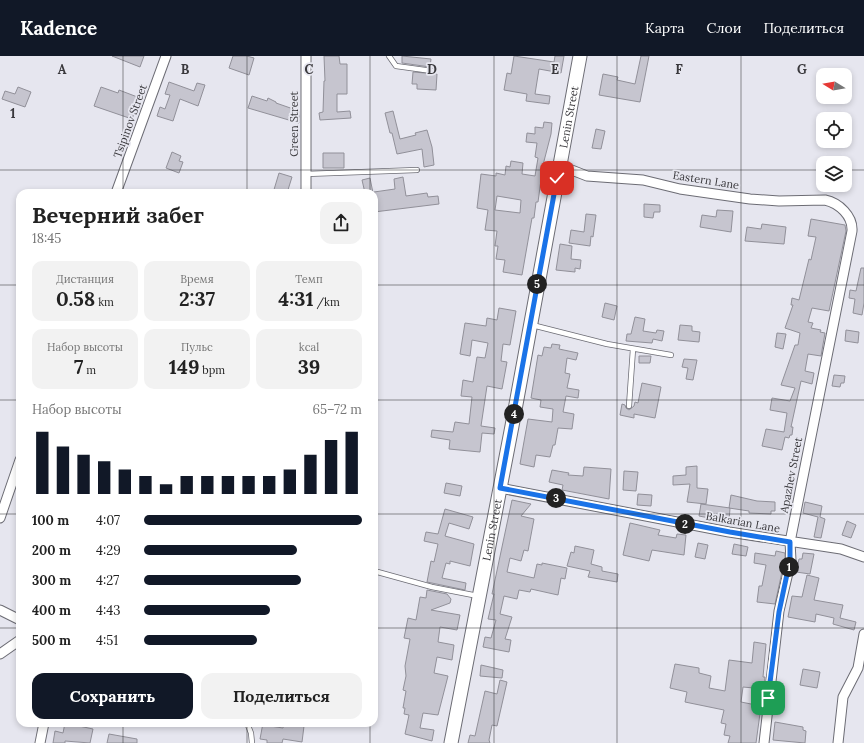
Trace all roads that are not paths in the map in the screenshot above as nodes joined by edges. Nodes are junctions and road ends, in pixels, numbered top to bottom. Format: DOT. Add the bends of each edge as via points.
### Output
graph roads {
  1 [pos="166,56"];
  2 [pos="306,56"];
  3 [pos="389,56"];
  4 [pos="580,56"];
  5 [pos="432,71"];
  6 [pos="559,165"];
  7 [pos="417,170"];
  8 [pos="306,174"];
  9 [pos="117,189"];
  10 [pos="306,189"];
  11 [pos="847,214"];
  12 [pos="530,325"];
  13 [pos="633,348"];
  14 [pos="671,355"];
  15 [pos="629,406"];
  16 [pos="16,472"];
  17 [pos="500,488"];
  18 [pos="0,518"];
  19 [pos="790,542"];
  20 [pos="864,557"];
  21 [pos="378,572"];
  22 [pos="480,596"];
  23 [pos="0,610"];
  24 [pos="16,618"];
  25 [pos="864,634"];
  26 [pos="16,643"];
  27 [pos="0,654"];
  28 [pos="43,727"];
  29 [pos="249,727"];
  30 [pos="40,743"];
  31 [pos="252,743"];
  32 [pos="451,743"];
  33 [pos="764,743"];
  34 [pos="838,743"];
  1 -- 9 [label="street, Tsipinov Street"];
  2 -- 8 [label="street, Green Street"];
  3 -- 5 [label="lane" via="396,66"];
  4 -- 6 [label="street, Lenin Street"];
  6 -- 11 [label="street, Eastern Lane" via="587,176 642,180 685,190 750,199 825,200 835,203"];
  6 -- 12 [label="street, Lenin Street"];
  7 -- 8 [label="lane"];
  8 -- 10 [label="street, Green Street"];
  11 -- 19 [label="street, Apazhev Street" via="852,231"];
  12 -- 13 [label="lane"];
  12 -- 17 [label="street, Lenin Street"];
  13 -- 14 [label="lane"];
  13 -- 15 [label="lane"];
  16 -- 18 [label="street"];
  17 -- 19 [label="street, Balkarian Lane"];
  17 -- 22 [label="street, Lenin Street"];
  19 -- 20 [label="street, Balkarian Lane" via="841,549"];
  19 -- 33 [label="street, Apazhev Street" via="790,560 779,612"];
  21 -- 22 [label="lane" via="432,587"];
  22 -- 32 [label="street, Lenin Street"];
  23 -- 24 [label="street"];
  25 -- 34 [label="street" via="858,668 843,697"];
  26 -- 27 [label="street"];
  28 -- 30 [label="street"];
  29 -- 31 [label="lane"];
}
